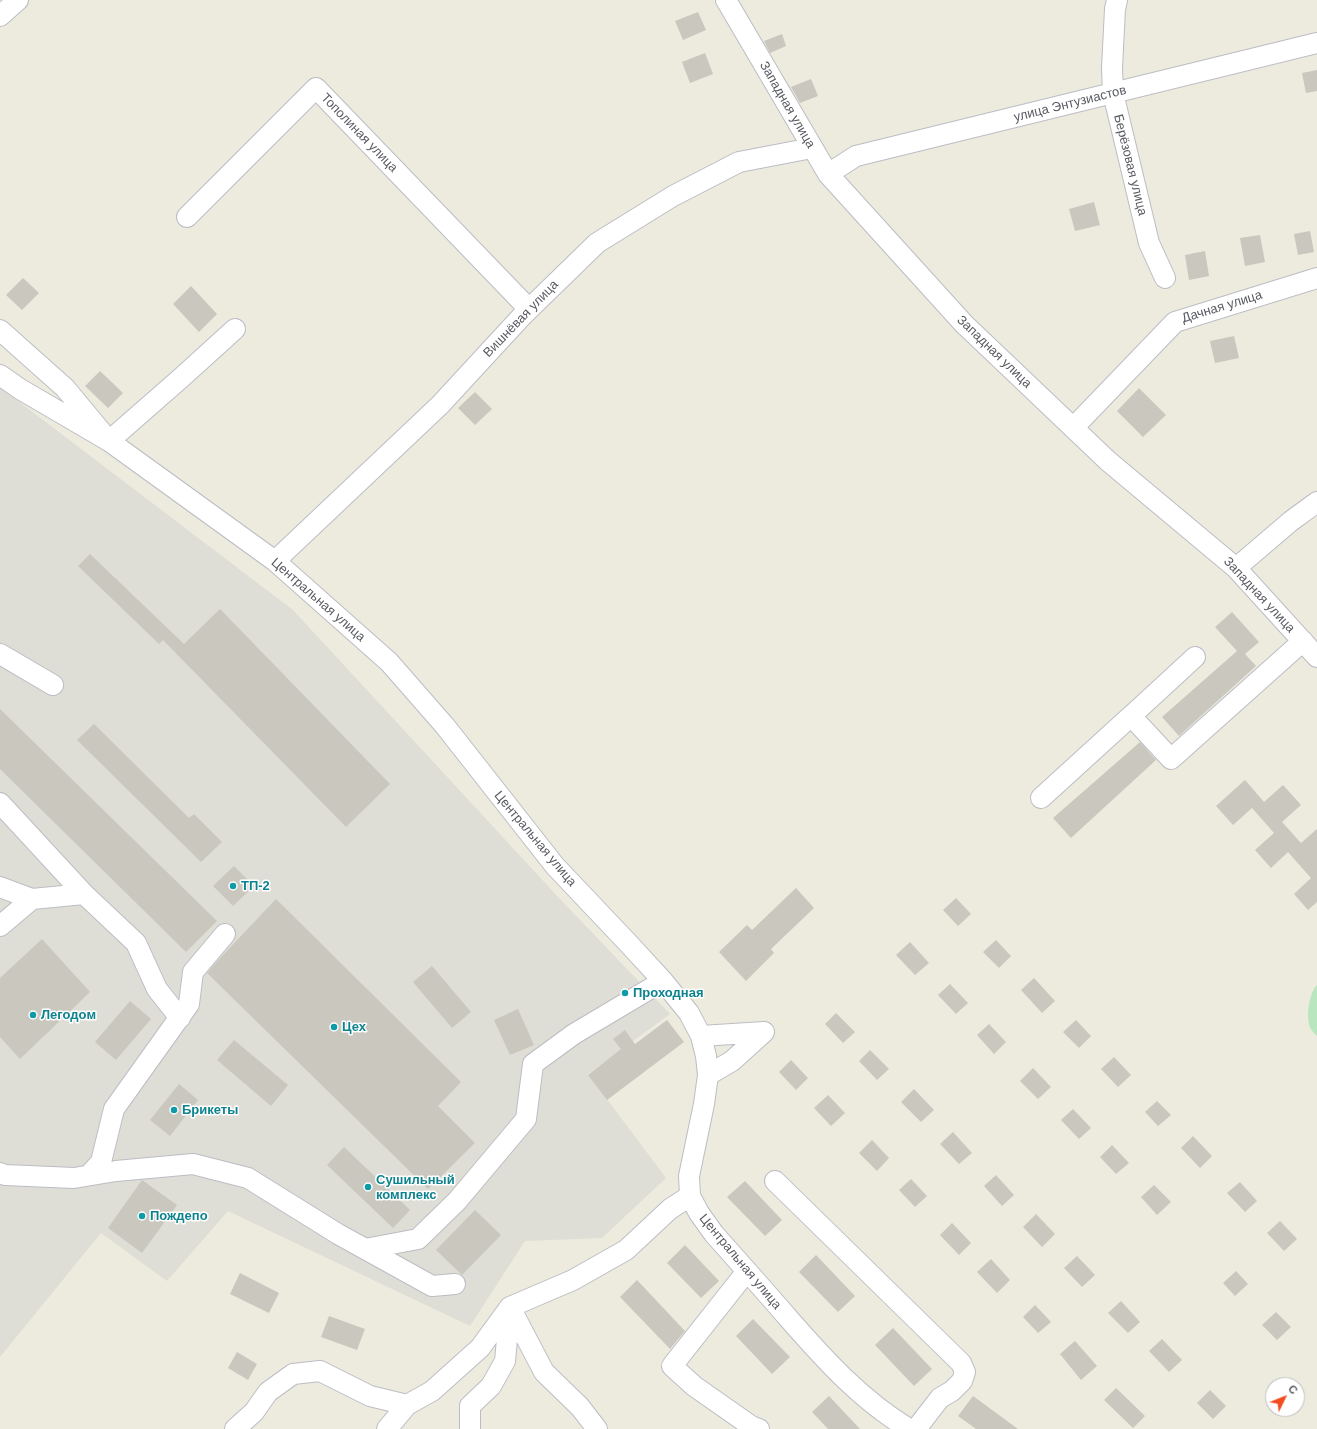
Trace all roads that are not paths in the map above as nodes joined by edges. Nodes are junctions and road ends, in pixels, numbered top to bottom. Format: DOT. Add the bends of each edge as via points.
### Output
graph roads {
  1 [pos="18,0"];
  2 [pos="726,0"];
  3 [pos="1117,0"];
  4 [pos="0,16"];
  5 [pos="1317,43"];
  6 [pos="1113,93"];
  7 [pos="812,148"];
  8 [pos="828,174"];
  9 [pos="187,217"];
  10 [pos="1165,278"];
  11 [pos="1317,278"];
  12 [pos="529,308"];
  13 [pos="235,329"];
  14 [pos="0,330"];
  15 [pos="0,375"];
  16 [pos="1073,428"];
  17 [pos="109,441"];
  18 [pos="1317,502"];
  19 [pos="275,561"];
  20 [pos="1236,568"];
  21 [pos="1303,642"];
  22 [pos="0,654"];
  23 [pos="1195,657"];
  24 [pos="1317,657"];
  25 [pos="53,686"];
  26 [pos="1130,716"];
  27 [pos="1041,798"];
  28 [pos="0,803"];
  29 [pos="0,887"];
  30 [pos="84,894"];
  31 [pos="32,899"];
  32 [pos="0,926"];
  33 [pos="225,934"];
  34 [pos="663,981"];
  35 [pos="180,1018"];
  36 [pos="701,1036"];
  37 [pos="708,1075"];
  38 [pos="2,1175"];
  39 [pos="90,1175"];
  40 [pos="775,1182"];
  41 [pos="690,1196"];
  42 [pos="365,1249"];
  43 [pos="747,1272"];
  44 [pos="455,1284"];
  45 [pos="510,1307"];
  46 [pos="407,1405"];
  47 [pos="235,1429"];
  48 [pos="387,1429"];
  49 [pos="470,1429"];
  50 [pos="597,1429"];
  51 [pos="759,1429"];
  52 [pos="908,1429"];
  53 [pos="916,1429"];
  1 -- 4 [label="street"];
  2 -- 7 [label="street, Западная улица"];
  3 -- 6 [label="street, Берёзовая улица" via="1114,16"];
  5 -- 6 [label="street, улица Энтузиастов"];
  6 -- 8 [label="street, улица Энтузиастов" via="856,156"];
  6 -- 10 [label="street, Берёзовая улица" via="1149,243"];
  7 -- 8 [label="street, Западная улица"];
  7 -- 12 [label="street, Вишнёвая улица" via="739,162 673,196 597,243"];
  8 -- 16 [label="street, Западная улица" via="964,324"];
  9 -- 12 [label="street, Тополиная улица" via="316,88"];
  11 -- 16 [label="street, Дачная улица" via="1175,322"];
  12 -- 19 [label="street, Вишнёвая улица" via="440,405"];
  13 -- 17 [label="street"];
  14 -- 17 [label="street, Центральная улица" via="66,388"];
  15 -- 17 [label="street"];
  16 -- 20 [label="street, Западная улица" via="1108,461"];
  17 -- 19 [label="street, Центральная улица"];
  18 -- 20 [label="street"];
  19 -- 34 [label="street, Центральная улица" via="389,662 445,726 555,866"];
  20 -- 21 [label="street, Западная улица"];
  21 -- 24 [label="street, Западная улица"];
  21 -- 26 [label="street" via="1171,759"];
  22 -- 25 [label="street"];
  23 -- 26 [label="street"];
  26 -- 27 [label="street"];
  28 -- 30 [label="street"];
  29 -- 31 [label="street"];
  30 -- 31 [label="street"];
  30 -- 35 [label="street" via="136,943 156,989"];
  31 -- 32 [label="street"];
  33 -- 35 [label="street" via="193,972 189,1004"];
  34 -- 36 [label="street, Центральная улица" via="689,1014"];
  34 -- 42 [label="street" via="574,1034 533,1064 526,1119 457,1201 418,1239"];
  35 -- 39 [label="street" via="114,1109 101,1162"];
  36 -- 37 [label="street, Центральная улица"];
  36 -- 37 [label="street" via="764,1032 732,1061"];
  37 -- 41 [label="street, Центральная улица" via="689,1176"];
  38 -- 39 [label="street" via="74,1178"];
  39 -- 42 [label="street" via="193,1164 248,1178"];
  40 -- 53 [label="street" via="961,1363 965,1372 962,1382 940,1398"];
  41 -- 43 [label="street, Центральная улица" via="710,1229"];
  41 -- 45 [label="street" via="670,1209 626,1250 573,1280"];
  42 -- 44 [label="street" via="432,1286"];
  43 -- 51 [label="street" via="672,1366 694,1386"];
  43 -- 52 [label="street, Центральная улица" via="854,1389"];
  45 -- 46 [label="street" via="480,1348 432,1391"];
  45 -- 49 [label="street" via="505,1361 491,1386 470,1406"];
  45 -- 50 [label="street" via="544,1372 580,1407"];
  46 -- 47 [label="street" via="370,1396 320,1371 293,1374 268,1392 254,1412"];
  46 -- 48 [label="street"];
}
